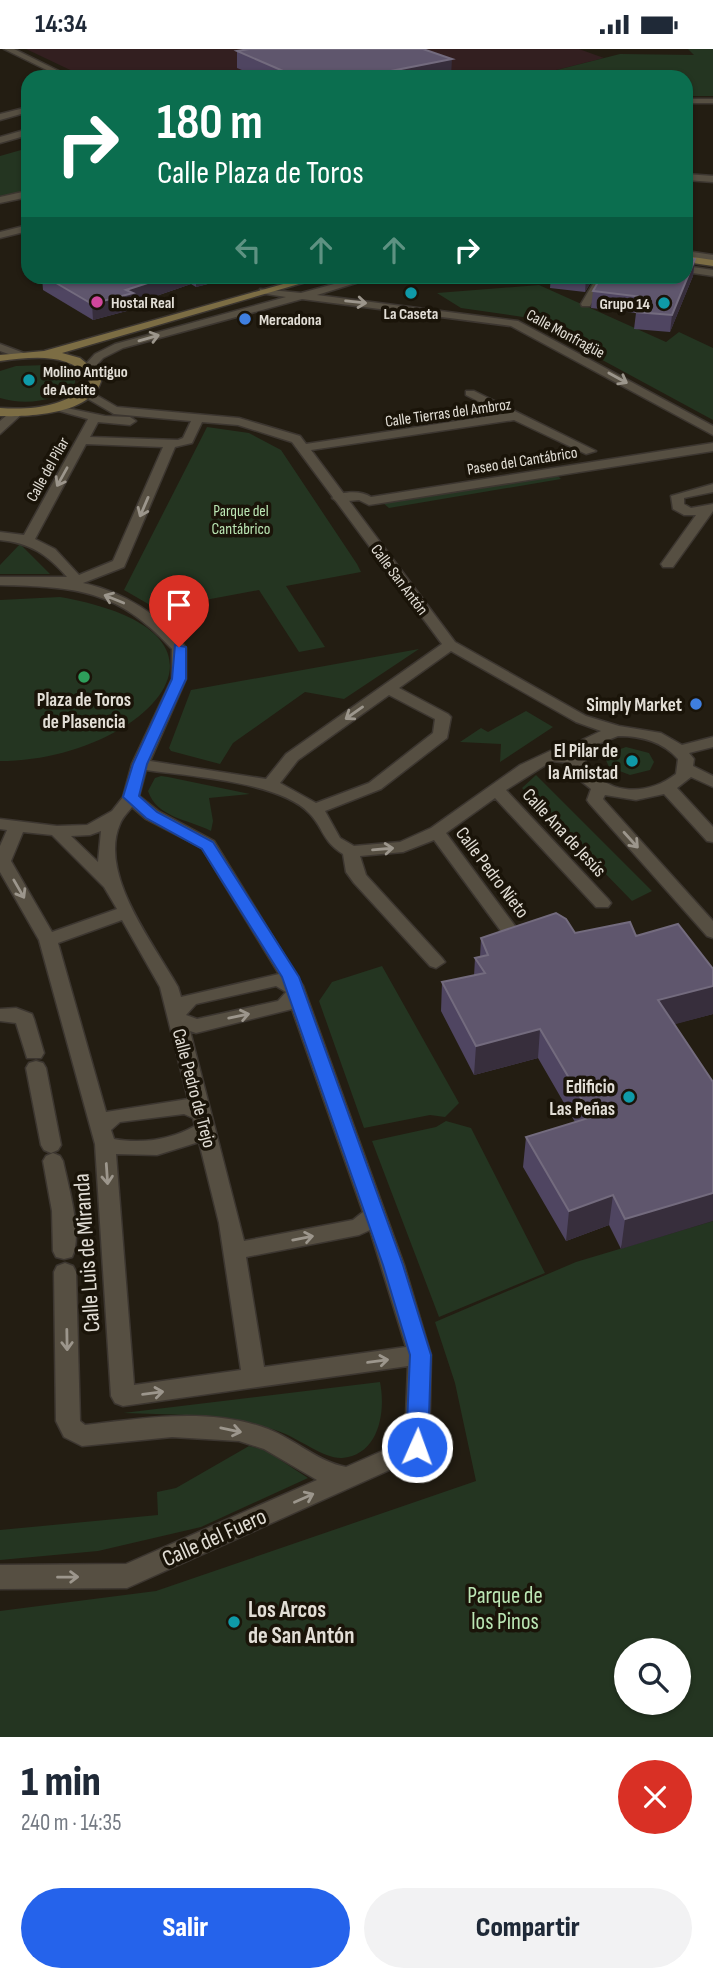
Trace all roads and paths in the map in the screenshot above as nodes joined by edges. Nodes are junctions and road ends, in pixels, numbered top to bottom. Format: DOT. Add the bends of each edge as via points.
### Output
graph roads {
  1 [pos="6,52"];
  2 [pos="43,70"];
  3 [pos="50,70"];
  4 [pos="693,101"];
  5 [pos="713,101"];
  6 [pos="21,111"];
  7 [pos="0,117"];
  8 [pos="21,134"];
  9 [pos="0,140"];
  10 [pos="693,178"];
  11 [pos="713,179"];
  12 [pos="21,195"];
  13 [pos="0,200"];
  14 [pos="21,230"];
  15 [pos="0,235"];
  16 [pos="693,257"];
  17 [pos="713,257"];
  18 [pos="693,259"];
  19 [pos="713,263"];
  20 [pos="693,270"];
  21 [pos="713,273"];
  22 [pos="291,284"];
  23 [pos="344,284"];
  24 [pos="597,284"];
  25 [pos="264,291"];
  26 [pos="299,296"];
  27 [pos="586,304"];
  28 [pos="101,338"];
  29 [pos="0,347"];
  30 [pos="46,354"];
  31 [pos="20,355"];
  32 [pos="0,358"];
  33 [pos="84,364"];
  34 [pos="470,393"];
  35 [pos="87,394"];
  36 [pos="56,407"];
  37 [pos="0,412"];
  38 [pos="17,413"];
  39 [pos="516,416"];
  40 [pos="95,417"];
  41 [pos="196,422"];
  42 [pos="239,422"];
  43 [pos="0,430"];
  44 [pos="713,431"];
  45 [pos="83,440"];
  46 [pos="170,444"];
  47 [pos="713,447"];
  48 [pos="303,448"];
  49 [pos="590,451"];
  50 [pos="713,488"];
  51 [pos="338,498"];
  52 [pos="710,506"];
  53 [pos="0,536"];
  54 [pos="29,538"];
  55 [pos="668,564"];
  56 [pos="0,581"];
  57 [pos="70,583"];
  58 [pos="450,645"];
  59 [pos="388,689"];
  60 [pos="581,719"];
  61 [pos="617,731"];
  62 [pos="588,740"];
  63 [pos="713,742"];
  64 [pos="680,750"];
  65 [pos="576,759"];
  66 [pos="140,764"];
  67 [pos="687,769"];
  68 [pos="713,782"];
  69 [pos="270,784"];
  70 [pos="600,786"];
  71 [pos="496,789"];
  72 [pos="668,789"];
  73 [pos="131,797"];
  74 [pos="315,809"];
  75 [pos="113,819"];
  76 [pos="8,826"];
  77 [pos="57,831"];
  78 [pos="437,832"];
  79 [pos="713,837"];
  80 [pos="351,852"];
  81 [pos="111,884"];
  82 [pos="602,903"];
  83 [pos="127,912"];
  84 [pos="713,932"];
  85 [pos="515,938"];
  86 [pos="48,940"];
  87 [pos="436,962"];
  88 [pos="295,989"];
  89 [pos="0,1015"];
  90 [pos="176,1016"];
  91 [pos="204,1122"];
  92 [pos="103,1136"];
  93 [pos="374,1215"];
  94 [pos="236,1251"];
  95 [pos="420,1355"];
  96 [pos="254,1380"];
  97 [pos="348,1478"];
  98 [pos="0,1577"];
  1 -- 2 [label="street"];
  1 -- 3 [label="street"];
  4 -- 5 [label="street"];
  6 -- 7 [label="street"];
  8 -- 9 [label="street"];
  10 -- 11 [label="street"];
  12 -- 13 [label="street"];
  14 -- 15 [label="street"];
  16 -- 17 [label="street"];
  18 -- 19 [label="main road"];
  20 -- 21 [label="street"];
  22 -- 25 [label="main road"];
  23 -- 26 [label="street"];
  24 -- 27 [label="street"];
  25 -- 26 [label="street, Calle Monfragüe"];
  25 -- 28 [label="main road"];
  33 -- 26 [label="street, one-way" via="119,346"];
  26 -- 44 [label="street, Calle Monfragüe, one-way" via="514,323"];
  28 -- 30 [label="main road"];
  28 -- 33 [label="main road" via="82,350"];
  29 -- 31 [label="street"];
  30 -- 31 [label="main road"];
  30 -- 33 [label="main road"];
  31 -- 32 [label="main road"];
  33 -- 35 [label="main road" via="96,376"];
  34 -- 39 [label="street"];
  35 -- 36 [label="main road"];
  35 -- 42 [label="street, Calle San Antón" via="114,410"];
  36 -- 38 [label="main road"];
  36 -- 40 [label="street, Calle San Antón"];
  37 -- 38 [label="main road"];
  38 -- 43 [label="street"];
  39 -- 48 [label="street, Calle Tierras del Ambroz"];
  39 -- 49 [label="street, Calle Tierras del Ambroz"];
  40 -- 41 [label="street, Calle San Antón"];
  40 -- 45 [label="street, Calle del Pilar"];
  41 -- 42 [label="street, Calle San Antón"];
  41 -- 46 [label="street" via="188,440"];
  42 -- 48 [label="street, Calle San Antón" via="296,439"];
  45 -- 46 [label="street"];
  45 -- 54 [label="street, Calle del Pilar, one-way"];
  46 -- 57 [label="street, one-way" via="119,564"];
  47 -- 51 [label="street, Paseo del Cantábrico" via="369,501 362,496"];
  48 -- 51 [label="street, Calle San Antón"];
  50 -- 52 [label="street" via="677,496 678,506 685,511"];
  51 -- 58 [label="street, Calle San Antón"];
  52 -- 55 [label="street"];
  53 -- 54 [label="street"];
  54 -- 57 [label="street" via="74,577"];
  56 -- 57 [label="street"];
  66 -- 57 [label="street, one-way" via="179,679 179,647 156,622 118,600"];
  58 -- 59 [label="street"];
  58 -- 60 [label="street, Calle San Antón"];
  59 -- 69 [label="street, one-way" via="292,757"];
  59 -- 74 [label="street" via="443,717 441,735 375,786"];
  60 -- 61 [label="street, Calle San Antón"];
  60 -- 62 [label="street"];
  61 -- 62 [label="street"];
  61 -- 64 [label="street" via="653,735"];
  62 -- 65 [label="street"];
  63 -- 64 [label="street"];
  64 -- 67 [label="street"];
  65 -- 70 [label="street" via="587,779"];
  65 -- 71 [label="street" via="550,756"];
  66 -- 69 [label="street"];
  66 -- 73 [label="street"];
  67 -- 68 [label="street"];
  67 -- 72 [label="street"];
  69 -- 74 [label="street"];
  70 -- 72 [label="street" via="635,794"];
  70 -- 84 [label="street, one-way" via="595,800"];
  71 -- 78 [label="street"];
  71 -- 82 [label="street, Calle Ana de Jesús"];
  72 -- 79 [label="street"];
  73 -- 75 [label="street"];
  73 -- 88 [label="street" via="152,815 208,845"];
  74 -- 80 [label="street" via="334,841"];
  75 -- 77 [label="street" via="90,830"];
  75 -- 81 [label="street" via="104,856"];
  76 -- 77 [label="street"];
  76 -- 86 [label="street, Calle Luis de Miranda, one-way" via="2,861"];
  77 -- 81 [label="street, Calle Pedro de Trejo"];
  80 -- 78 [label="street, one-way" via="403,847"];
  78 -- 85 [label="street, Calle Pedro Nieto"];
  80 -- 87 [label="street" via="360,879"];
  81 -- 83 [label="street, Calle Pedro de Trejo"];
  83 -- 86 [label="street"];
  83 -- 90 [label="street, Calle Pedro de Trejo" via="169,987"];
  86 -- 92 [label="street, Calle Luis de Miranda"];
  88 -- 90 [label="street" via="277,981 190,999"];
  90 -- 88 [label="street, one-way" via="196,1025 260,1012 284,1006"];
  88 -- 93 [label="street"];
  89 -- 97 [label="street, one-way" via="16,1014 25,1019 63,1211 68,1421 72,1430 82,1436 177,1425 225,1427 262,1437 296,1452 319,1471"];
  90 -- 91 [label="street, Calle Pedro de Trejo"];
  91 -- 92 [label="street" via="191,1140 123,1151"];
  91 -- 92 [label="street" via="186,1106 114,1116"];
  91 -- 94 [label="street, Calle Pedro de Trejo"];
  92 -- 96 [label="street, Calle Luis de Miranda, one-way" via="123,1397"];
  94 -- 93 [label="street, one-way" via="359,1227"];
  93 -- 95 [label="street"];
  94 -- 96 [label="street, Calle Pedro de Trejo"];
  96 -- 95 [label="street, Calle Luis de Miranda, one-way"];
  95 -- 97 [label="street, Calle del Fuero" via="417,1447"];
  98 -- 97 [label="street, Calle del Fuero, one-way" via="127,1576"];
}
